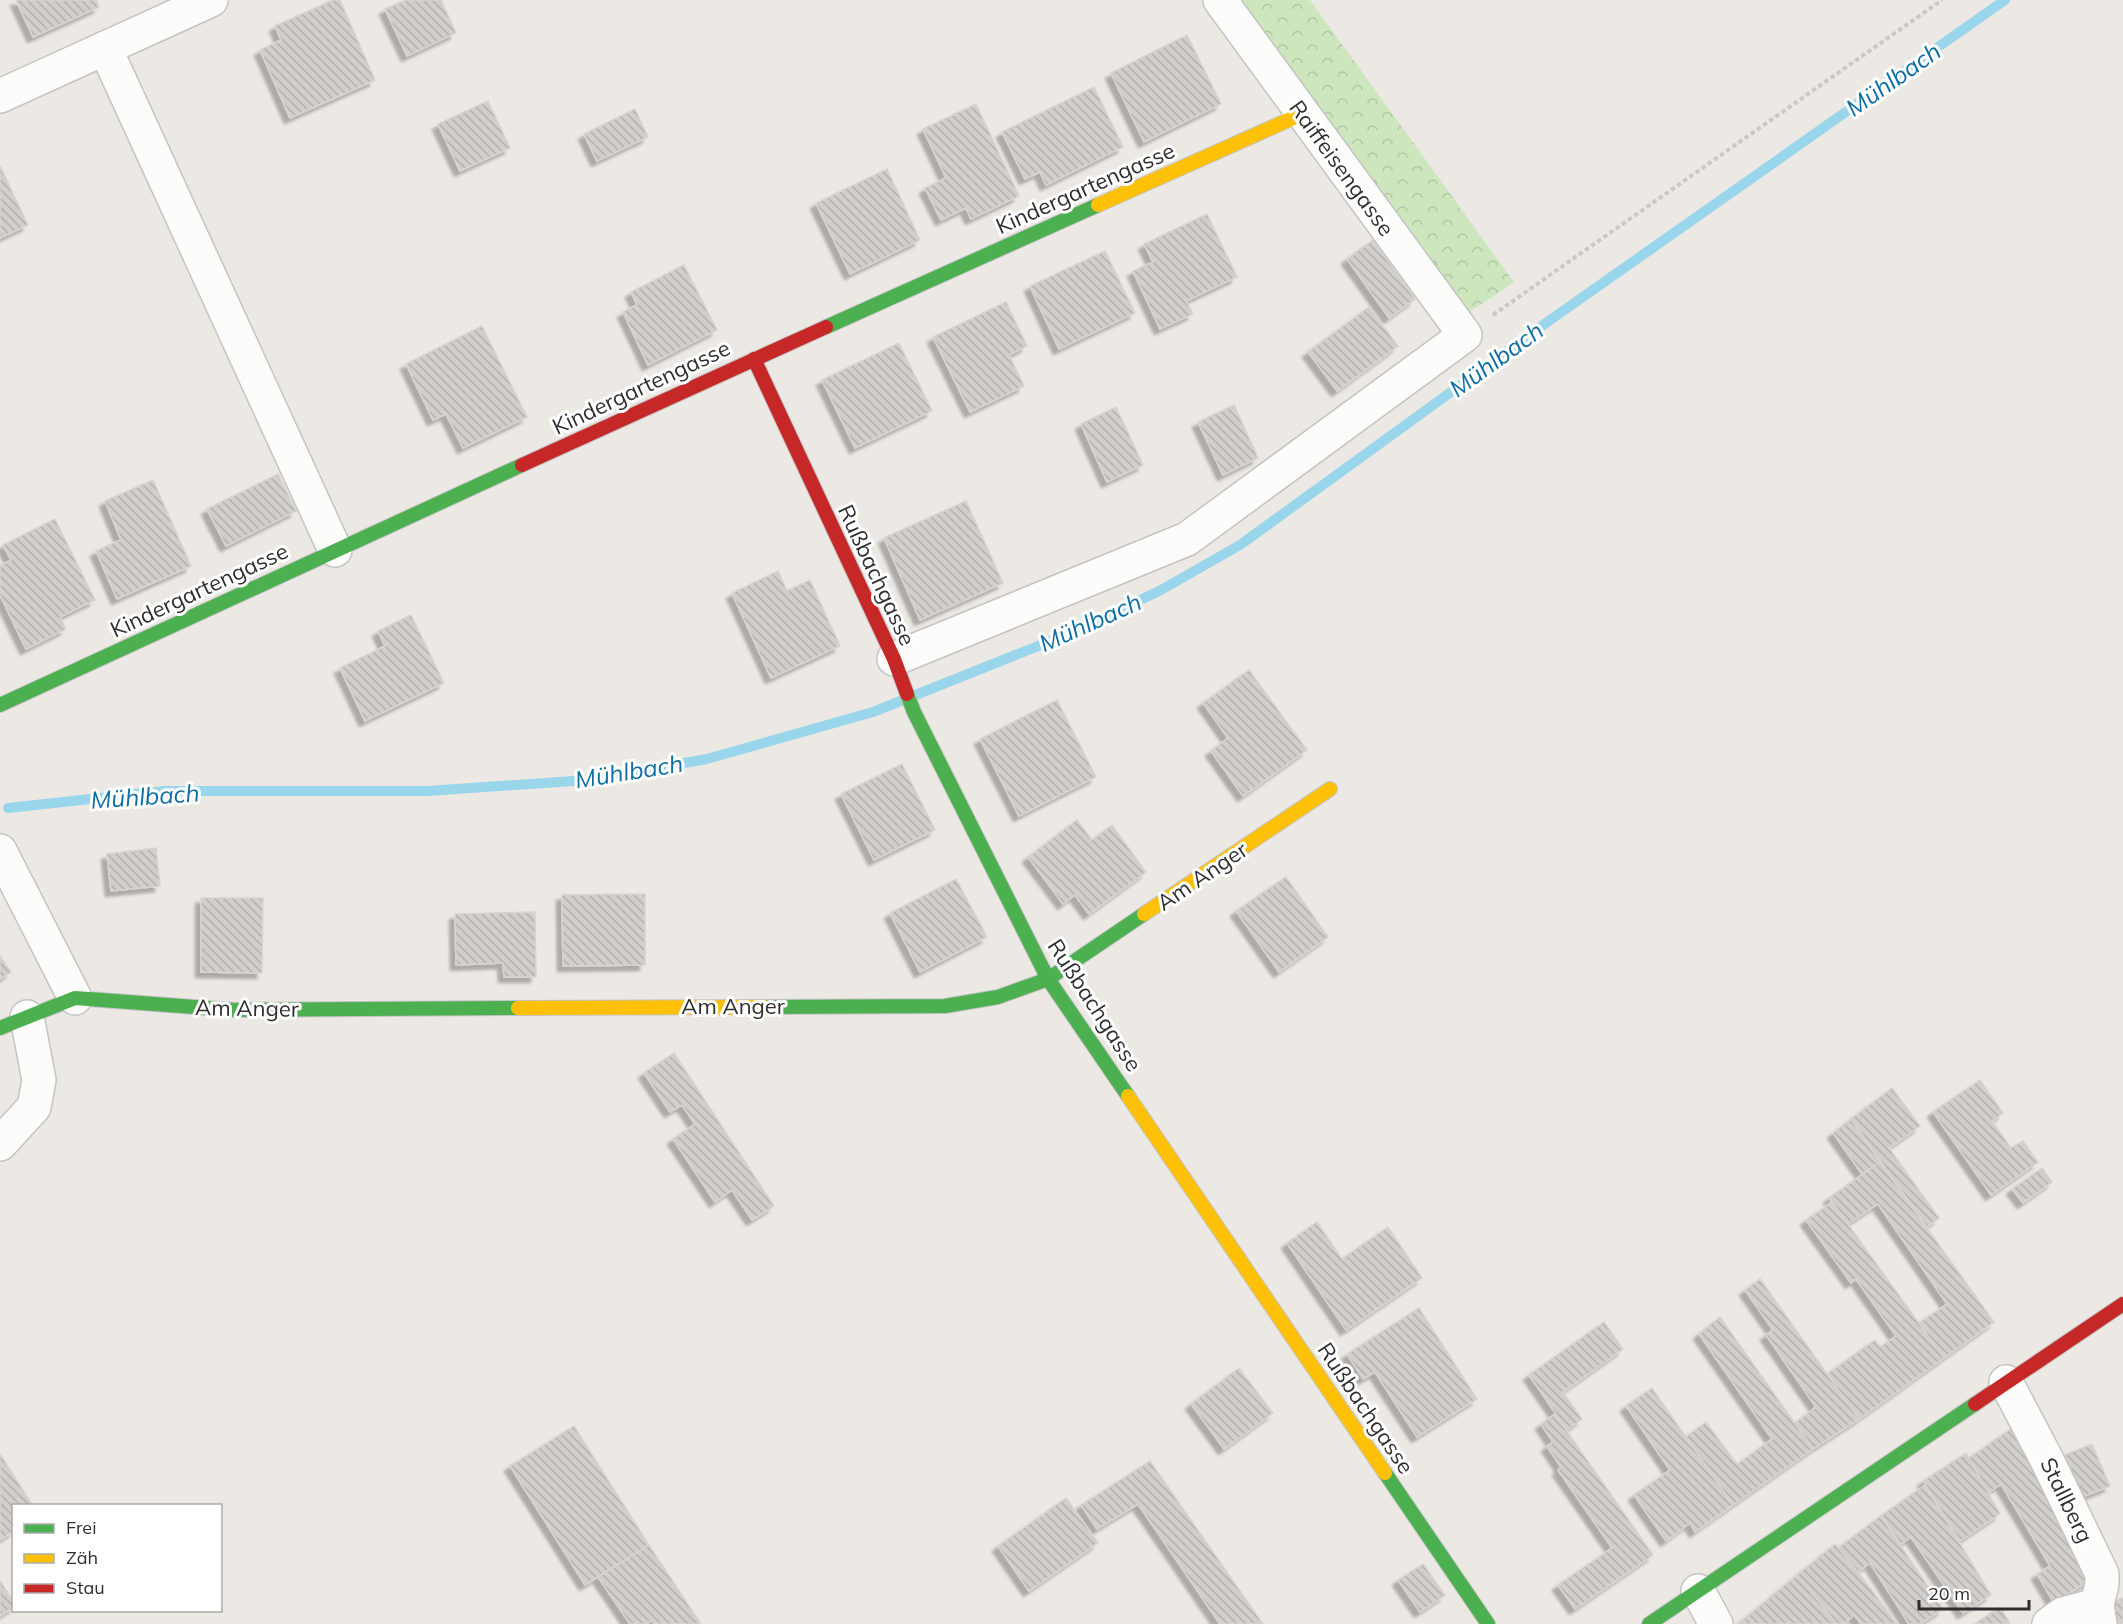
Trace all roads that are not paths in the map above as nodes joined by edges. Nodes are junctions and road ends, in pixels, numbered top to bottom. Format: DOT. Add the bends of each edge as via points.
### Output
graph roads {
  1 [pos="211,0"];
  2 [pos="1221,0"];
  3 [pos="105,48"];
  4 [pos="0,96"];
  5 [pos="1302,114"];
  6 [pos="754,359"];
  7 [pos="335,550"];
  8 [pos="895,664"];
  9 [pos="0,705"];
  10 [pos="1330,789"];
  11 [pos="0,851"];
  12 [pos="1048,979"];
  13 [pos="75,998"];
  14 [pos="13,1022"];
  15 [pos="0,1144"];
  16 [pos="2123,1304"];
  17 [pos="2006,1382"];
  18 [pos="1698,1591"];
  19 [pos="2098,1614"];
  20 [pos="1488,1624"];
  21 [pos="1649,1624"];
  22 [pos="1716,1624"];
  23 [pos="2049,1624"];
  1 -- 3 [label="street"];
  2 -- 5 [label="street, Raiffeisengasse"];
  3 -- 4 [label="street"];
  3 -- 7 [label="street"];
  5 -- 6 [label="street, Kindergartengasse"];
  5 -- 8 [label="street, Raiffeisengasse" via="1465,335 1187,539"];
  6 -- 7 [label="street, Kindergartengasse"];
  6 -- 8 [label="street, Rußbachgasse"];
  7 -- 9 [label="street, Kindergartengasse"];
  8 -- 12 [label="street, Rußbachgasse" via="914,712"];
  10 -- 12 [label="street, Am Anger"];
  11 -- 13 [label="street"];
  12 -- 13 [label="street, Am Anger" via="998,997 945,1006 234,1010"];
  12 -- 20 [label="street, Rußbachgasse"];
  13 -- 14 [label="street, Am Anger"];
  14 -- 15 [label="street, Am Anger" via="39,1080 34,1107"];
  16 -- 17 [label="street"];
  17 -- 18 [label="street"];
  17 -- 19 [label="street, Stallberg" via="2102,1574"];
  18 -- 21 [label="street"];
  18 -- 22 [label="street"];
  19 -- 23 [label="street" via="2063,1614"];
}
